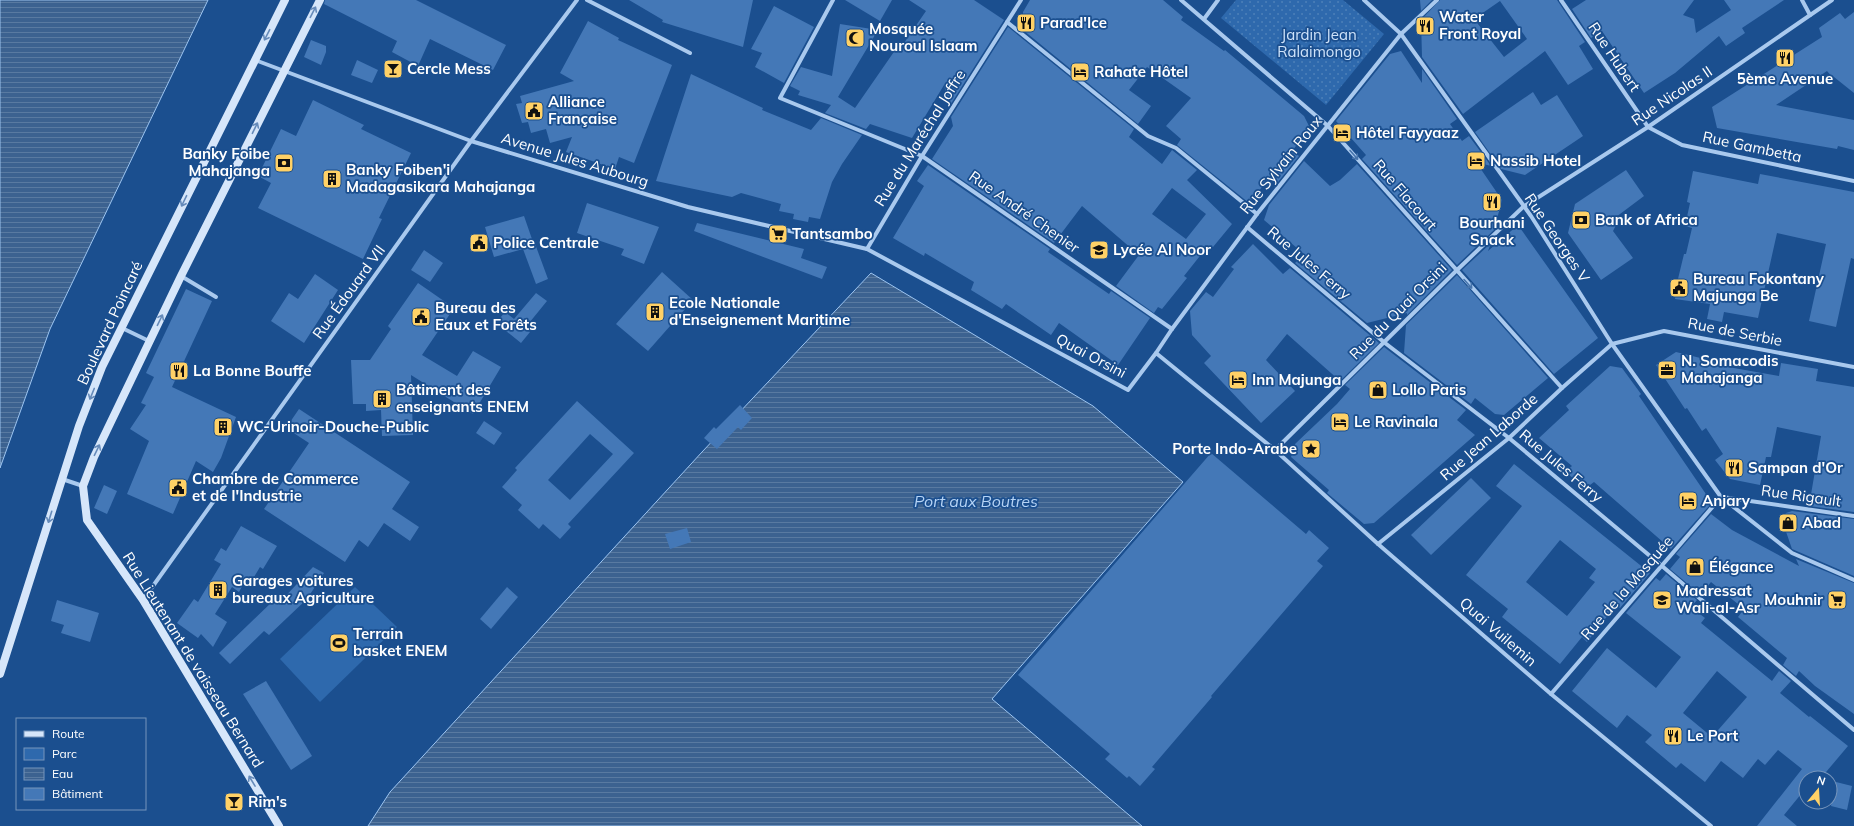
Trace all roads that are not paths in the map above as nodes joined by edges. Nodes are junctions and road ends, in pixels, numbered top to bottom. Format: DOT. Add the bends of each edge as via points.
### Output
graph roads {
  1 [pos="285,0"];
  2 [pos="320,0"];
  3 [pos="577,0"];
  4 [pos="587,0"];
  5 [pos="833,0"];
  6 [pos="1020,0"];
  7 [pos="1182,0"];
  8 [pos="1218,0"];
  9 [pos="1364,0"];
  10 [pos="1437,0"];
  11 [pos="1561,0"];
  12 [pos="1802,0"];
  13 [pos="1832,0"];
  14 [pos="1810,15"];
  15 [pos="1204,18"];
  16 [pos="1006,22"];
  17 [pos="1401,34"];
  18 [pos="690,53"];
  19 [pos="254,60"];
  20 [pos="283,71"];
  21 [pos="1328,126"];
  22 [pos="1648,128"];
  23 [pos="471,141"];
  24 [pos="922,156"];
  25 [pos="1854,181"];
  26 [pos="1523,207"];
  27 [pos="1257,214"];
  28 [pos="1247,227"];
  29 [pos="867,249"];
  30 [pos="1456,271"];
  31 [pos="182,276"];
  32 [pos="216,297"];
  33 [pos="122,328"];
  34 [pos="1172,329"];
  35 [pos="150,342"];
  36 [pos="1384,342"];
  37 [pos="1612,344"];
  38 [pos="1156,354"];
  39 [pos="1854,367"];
  40 [pos="1562,388"];
  41 [pos="1509,438"];
  42 [pos="1274,450"];
  43 [pos="61,479"];
  44 [pos="83,486"];
  45 [pos="1721,497"];
  46 [pos="1854,516"];
  47 [pos="1378,544"];
  48 [pos="1662,566"];
  49 [pos="1854,580"];
  50 [pos="143,600"];
  51 [pos="0,674"];
  52 [pos="1551,694"];
  53 [pos="1854,730"];
  54 [pos="279,826"];
  55 [pos="1711,826"];
  1 -- 19 [label="street, Boulevard Poincaré, one-way"];
  20 -- 2 [label="street, one-way"];
  3 -- 23 [label="street, Rue Édouard VII"];
  4 -- 18 [label="street"];
  5 -- 24 [label="street, Rue André Chenier" via="780,98"];
  6 -- 16 [label="street, Rue du Maréchal Joffre"];
  7 -- 15 [label="street, Rue Flacourt"];
  8 -- 15 [label="street"];
  9 -- 17 [label="street, Rue Georges V"];
  10 -- 17 [label="street, Rue Sylvain Roux"];
  11 -- 22 [label="street, Rue Hubert"];
  12 -- 14 [label="street"];
  13 -- 14 [label="street, Rue Nicolas II"];
  14 -- 22 [label="street, Rue Nicolas II"];
  15 -- 21 [label="street, Rue Flacourt"];
  16 -- 24 [label="street, Rue du Maréchal Joffre"];
  16 -- 27 [label="street, Rue Jules Ferry" via="1148,136 1176,148"];
  17 -- 21 [label="street, Rue Sylvain Roux"];
  17 -- 26 [label="street, Rue Georges V"];
  19 -- 20 [label="street, Avenue Jules Aubourg"];
  19 -- 33 [label="street, Boulevard Poincaré, one-way"];
  20 -- 23 [label="street, Avenue Jules Aubourg"];
  31 -- 20 [label="street, one-way"];
  21 -- 27 [label="street, Rue Sylvain Roux"];
  21 -- 30 [label="street, Rue Flacourt, one-way"];
  22 -- 25 [label="street, Rue Gambetta" via="1682,145"];
  22 -- 26 [label="street, Rue Nicolas II"];
  23 -- 29 [label="street, Avenue Jules Aubourg" via="688,207"];
  23 -- 50 [label="street, Rue Édouard VII"];
  24 -- 29 [label="street, Rue du Maréchal Joffre"];
  24 -- 34 [label="street, Rue André Chenier"];
  26 -- 30 [label="street, Rue du Quai Orsini"];
  26 -- 37 [label="street, Rue Georges V"];
  27 -- 28 [label="street, Rue Sylvain Roux"];
  28 -- 34 [label="street, Rue Sylvain Roux"];
  28 -- 36 [label="street, Rue Jules Ferry"];
  29 -- 38 [label="street, Quai Orsini" via="1128,390"];
  30 -- 36 [label="street, Rue du Quai Orsini"];
  30 -- 40 [label="street, Rue Flacourt, one-way"];
  31 -- 32 [label="street"];
  35 -- 31 [label="street, one-way"];
  33 -- 35 [label="street"];
  33 -- 43 [label="street, Boulevard Poincaré, one-way" via="102,368"];
  34 -- 38 [label="street, Rue Sylvain Roux"];
  44 -- 35 [label="street, one-way" via="94,457"];
  36 -- 41 [label="street, Rue Jules Ferry"];
  36 -- 42 [label="street, Rue du Quai Orsini"];
  37 -- 39 [label="street, Rue de Serbie" via="1664,331"];
  37 -- 40 [label="street, Rue Jean Laborde"];
  37 -- 45 [label="street, Rue Georges V"];
  38 -- 42 [label="street"];
  40 -- 41 [label="street, Rue Jean Laborde"];
  41 -- 47 [label="street, Rue Jean Laborde"];
  41 -- 48 [label="street, Rue Jules Ferry"];
  42 -- 47 [label="street, Quai Vuilemin"];
  43 -- 44 [label="street"];
  43 -- 51 [label="street, Boulevard Poincaré, one-way"];
  44 -- 50 [label="street, Rue Lieutenant de vaisseau Bernard" via="87,520"];
  45 -- 46 [label="street, Rue Rigault"];
  45 -- 48 [label="street, Rue de la Mosquée"];
  45 -- 49 [label="street, Rue Georges V" via="1792,553"];
  47 -- 52 [label="street, Quai Vuilemin"];
  48 -- 52 [label="street, Rue de la Mosquée"];
  48 -- 53 [label="street, Rue Jules Ferry"];
  54 -- 50 [label="street, Rue Lieutenant de vaisseau Bernard, one-way"];
  52 -- 55 [label="street, Quai Vuilemin"];
}
